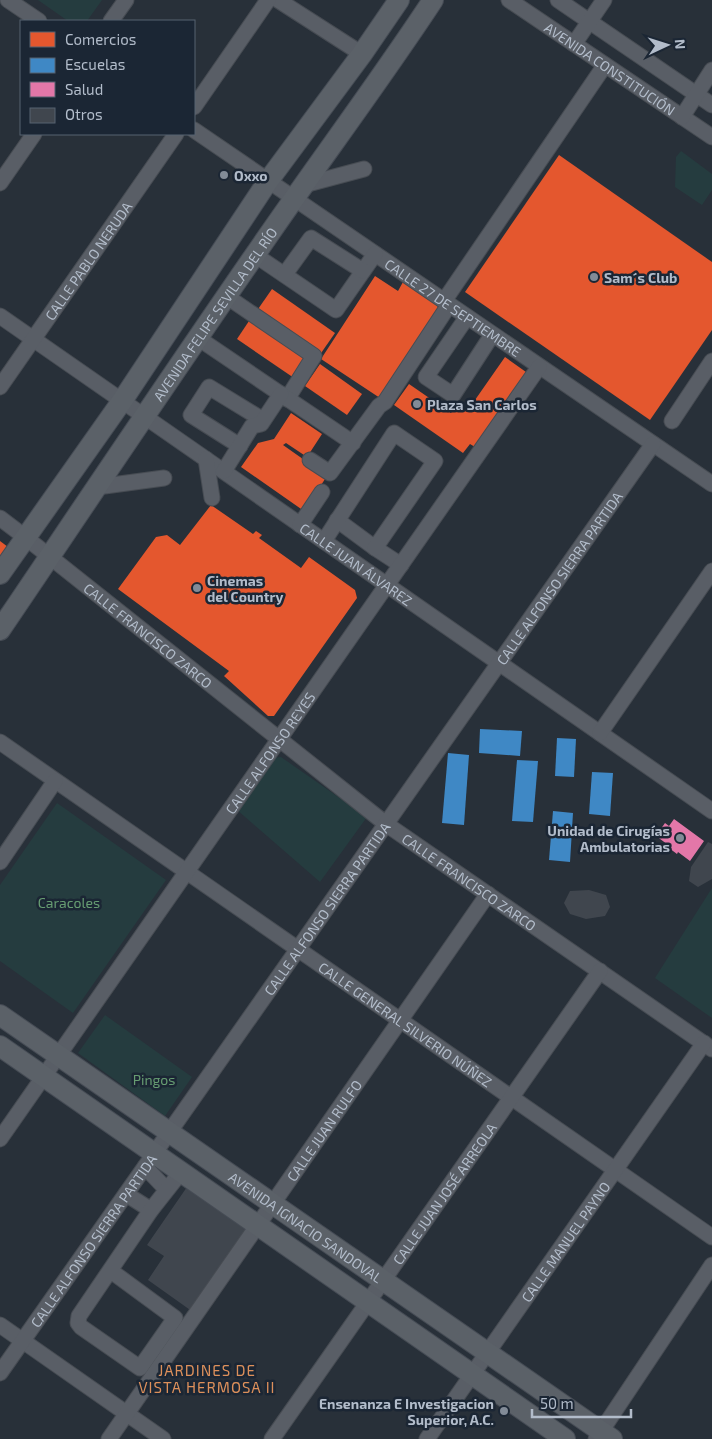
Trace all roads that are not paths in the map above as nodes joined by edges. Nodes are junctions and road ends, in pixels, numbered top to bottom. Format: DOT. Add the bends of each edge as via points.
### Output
graph roads {
  1 [pos="8,0"];
  2 [pos="126,0"];
  3 [pos="268,0"];
  4 [pos="278,0"];
  5 [pos="399,0"];
  6 [pos="433,0"];
  7 [pos="509,0"];
  8 [pos="558,0"];
  9 [pos="604,0"];
  10 [pos="38,20"];
  11 [pos="112,20"];
  12 [pos="589,22"];
  13 [pos="574,44"];
  14 [pos="362,54"];
  15 [pos="605,64"];
  16 [pos="712,70"];
  17 [pos="696,94"];
  18 [pos="712,105"];
  19 [pos="195,107"];
  20 [pos="682,117"];
  21 [pos="195,131"];
  22 [pos="33,135"];
  23 [pos="175,135"];
  24 [pos="712,137"];
  25 [pos="364,169"];
  26 [pos="268,181"];
  27 [pos="0,183"];
  28 [pos="299,192"];
  29 [pos="375,254"];
  30 [pos="255,255"];
  31 [pos="363,271"];
  32 [pos="285,274"];
  33 [pos="226,296"];
  34 [pos="446,303"];
  35 [pos="0,316"];
  36 [pos="467,317"];
  37 [pos="492,335"];
  38 [pos="198,338"];
  39 [pos="33,339"];
  40 [pos="712,361"];
  41 [pos="539,367"];
  42 [pos="0,387"];
  43 [pos="284,396"];
  44 [pos="122,401"];
  45 [pos="145,417"];
  46 [pos="264,420"];
  47 [pos="672,421"];
  48 [pos="353,443"];
  49 [pos="653,444"];
  50 [pos="240,446"];
  51 [pos="206,459"];
  52 [pos="310,460"];
  53 [pos="224,471"];
  54 [pos="164,478"];
  55 [pos="712,484"];
  56 [pos="97,487"];
  57 [pos="322,492"];
  58 [pos="212,498"];
  59 [pos="0,518"];
  60 [pos="337,520"];
  61 [pos="300,525"];
  62 [pos="26,537"];
  63 [pos="324,541"];
  64 [pos="375,548"];
  65 [pos="50,556"];
  66 [pos="401,565"];
  67 [pos="712,571"];
  68 [pos="0,574"];
  69 [pos="387,585"];
  70 [pos="0,630"];
  71 [pos="499,663"];
  72 [pos="600,733"];
  73 [pos="280,738"];
  74 [pos="0,742"];
  75 [pos="55,781"];
  76 [pos="712,811"];
  77 [pos="386,824"];
  78 [pos="0,862"];
  79 [pos="186,872"];
  80 [pos="488,894"];
  81 [pos="298,950"];
  82 [pos="600,972"];
  83 [pos="0,1014"];
  84 [pos="400,1021"];
  85 [pos="0,1046"];
  86 [pos="708,1046"];
  87 [pos="58,1055"];
  88 [pos="43,1076"];
  89 [pos="511,1098"];
  90 [pos="170,1132"];
  91 [pos="0,1138"];
  92 [pos="150,1160"];
  93 [pos="615,1170"];
  94 [pos="181,1172"];
  95 [pos="166,1190"];
  96 [pos="126,1194"];
  97 [pos="273,1204"];
  98 [pos="151,1210"];
  99 [pos="258,1226"];
  100 [pos="712,1237"];
  101 [pos="712,1265"];
  102 [pos="111,1271"];
  103 [pos="383,1280"];
  104 [pos="368,1302"];
  105 [pos="0,1325"];
  106 [pos="23,1341"];
  107 [pos="488,1352"];
  108 [pos="0,1373"];
  109 [pos="472,1375"];
  110 [pos="126,1413"];
  111 [pos="603,1436"];
  112 [pos="108,1439"];
  113 [pos="163,1439"];
  114 [pos="272,1439"];
  115 [pos="427,1439"];
  116 [pos="565,1439"];
  1 -- 10 [label="street"];
  2 -- 11 [label="street"];
  3 -- 19 [label="street"];
  4 -- 14 [label="street"];
  5 -- 14 [label="main road, AVENIDA FELIPE SEVILLA DEL RÍO"];
  6 -- 28 [label="main road, AVENIDA FELIPE SEVILLA DEL RÍO"];
  7 -- 13 [label="street, AVENIDA CONSTITUCIÓN"];
  8 -- 12 [label="street, AVENIDA CONSTITUCIÓN"];
  9 -- 12 [label="street"];
  12 -- 13 [label="street"];
  12 -- 17 [label="street, AVENIDA CONSTITUCIÓN"];
  13 -- 15 [label="street, AVENIDA CONSTITUCIÓN"];
  14 -- 26 [label="main road, AVENIDA FELIPE SEVILLA DEL RÍO"];
  15 -- 20 [label="street, AVENIDA CONSTITUCIÓN"];
  15 -- 34 [label="street"];
  16 -- 17 [label="street"];
  17 -- 18 [label="street, AVENIDA CONSTITUCIÓN"];
  17 -- 20 [label="street"];
  20 -- 24 [label="street, AVENIDA CONSTITUCIÓN"];
  21 -- 26 [label="street, CALLE 27 DE SEPTIEMBRE"];
  22 -- 27 [label="street"];
  23 -- 39 [label="street, CALLE PABLO NERUDA"];
  25 -- 28 [label="street"];
  26 -- 28 [label="street, CALLE 27 DE SEPTIEMBRE"];
  26 -- 44 [label="main road, AVENIDA FELIPE SEVILLA DEL RÍO"];
  28 -- 29 [label="street, CALLE 27 DE SEPTIEMBRE"];
  28 -- 30 [label="main road, AVENIDA FELIPE SEVILLA DEL RÍO"];
  29 -- 31 [label="street"];
  29 -- 34 [label="street, CALLE 27 DE SEPTIEMBRE"];
  30 -- 32 [label="street"];
  30 -- 33 [label="main road, AVENIDA FELIPE SEVILLA DEL RÍO"];
  31 -- 32 [label="street" via="311,238"];
  31 -- 32 [label="street" via="336,310"];
  33 -- 38 [label="main road, AVENIDA FELIPE SEVILLA DEL RÍO"];
  33 -- 43 [label="street" via="314,356"];
  34 -- 36 [label="street, CALLE 27 DE SEPTIEMBRE"];
  34 -- 48 [label="street" via="385,402 378,406"];
  35 -- 39 [label="street, CALLE JUAN ÁLVAREZ"];
  36 -- 37 [label="street, CALLE 27 DE SEPTIEMBRE"];
  36 -- 37 [label="street" via="426,377 452,395"];
  37 -- 41 [label="street, CALLE 27 DE SEPTIEMBRE"];
  38 -- 43 [label="street"];
  38 -- 45 [label="main road, AVENIDA FELIPE SEVILLA DEL RÍO"];
  39 -- 42 [label="street, CALLE PABLO NERUDA"];
  39 -- 44 [label="street, CALLE JUAN ÁLVAREZ"];
  40 -- 47 [label="street"];
  41 -- 49 [label="street, CALLE 27 DE SEPTIEMBRE"];
  41 -- 66 [label="street, CALLE ALFONSO REYES"];
  43 -- 46 [label="street"];
  43 -- 48 [label="street"];
  44 -- 45 [label="street, CALLE JUAN ÁLVAREZ"];
  44 -- 62 [label="main road, AVENIDA FELIPE SEVILLA DEL RÍO"];
  45 -- 51 [label="street, CALLE JUAN ÁLVAREZ"];
  45 -- 56 [label="main road, AVENIDA FELIPE SEVILLA DEL RÍO"];
  46 -- 50 [label="street" via="252,426"];
  46 -- 50 [label="street" via="210,387 191,415"];
  48 -- 52 [label="street" via="330,473"];
  49 -- 55 [label="street, CALLE 27 DE SEPTIEMBRE"];
  49 -- 71 [label="street, CALLE ALFONSO SIERRA PARTIDA"];
  50 -- 53 [label="street"];
  51 -- 53 [label="street, CALLE JUAN ÁLVAREZ"];
  51 -- 58 [label="street"];
  53 -- 61 [label="street, CALLE JUAN ÁLVAREZ"];
  54 -- 56 [label="street"];
  56 -- 65 [label="main road, AVENIDA FELIPE SEVILLA DEL RÍO"];
  57 -- 61 [label="street"];
  59 -- 62 [label="street, CALLE FRANCISCO ZARCO"];
  60 -- 63 [label="street"];
  60 -- 64 [label="street"];
  60 -- 64 [label="street" via="394,433 435,461"];
  61 -- 63 [label="street, CALLE JUAN ÁLVAREZ"];
  62 -- 65 [label="street, CALLE FRANCISCO ZARCO"];
  62 -- 68 [label="main road, AVENIDA FELIPE SEVILLA DEL RÍO"];
  63 -- 69 [label="street, CALLE JUAN ÁLVAREZ"];
  64 -- 66 [label="street"];
  65 -- 70 [label="main road, AVENIDA FELIPE SEVILLA DEL RÍO"];
  65 -- 73 [label="street, CALLE FRANCISCO ZARCO"];
  66 -- 69 [label="street, CALLE ALFONSO REYES"];
  67 -- 72 [label="street"];
  69 -- 71 [label="street, CALLE JUAN ÁLVAREZ"];
  69 -- 73 [label="street, CALLE ALFONSO REYES"];
  71 -- 72 [label="street, CALLE JUAN ÁLVAREZ"];
  71 -- 77 [label="street, CALLE ALFONSO SIERRA PARTIDA"];
  72 -- 76 [label="street, CALLE JUAN ÁLVAREZ"];
  73 -- 77 [label="street, CALLE FRANCISCO ZARCO"];
  73 -- 79 [label="street, CALLE ALFONSO REYES"];
  74 -- 75 [label="street, CALLE GENERAL SILVERIO NÚÑEZ"];
  75 -- 78 [label="street"];
  75 -- 79 [label="street, CALLE GENERAL SILVERIO NÚÑEZ"];
  77 -- 80 [label="street, CALLE FRANCISCO ZARCO"];
  77 -- 81 [label="street, CALLE ALFONSO SIERRA PARTIDA"];
  79 -- 81 [label="street, CALLE GENERAL SILVERIO NÚÑEZ"];
  79 -- 87 [label="street, CALLE ALFONSO REYES"];
  80 -- 82 [label="street, CALLE FRANCISCO ZARCO"];
  80 -- 84 [label="street, CALLE JUAN RULFO"];
  81 -- 84 [label="street, CALLE GENERAL SILVERIO NÚÑEZ"];
  81 -- 90 [label="street, CALLE ALFONSO SIERRA PARTIDA"];
  82 -- 86 [label="street, CALLE FRANCISCO ZARCO"];
  82 -- 89 [label="street, CALLE JUAN JOSÉ ARREOLA"];
  83 -- 87 [label="main road, AVENIDA IGNACIO SANDOVAL"];
  84 -- 89 [label="street, CALLE GENERAL SILVERIO NÚÑEZ"];
  84 -- 97 [label="street, CALLE JUAN RULFO"];
  85 -- 88 [label="main road, AVENIDA IGNACIO SANDOVAL"];
  86 -- 93 [label="street, CALLE MANUEL PAYNO"];
  87 -- 88 [label="street, CALLE ALFONSO REYES"];
  87 -- 90 [label="main road, AVENIDA IGNACIO SANDOVAL"];
  88 -- 91 [label="street, CALLE ALFONSO REYES"];
  88 -- 92 [label="main road, AVENIDA IGNACIO SANDOVAL"];
  89 -- 93 [label="street, CALLE GENERAL SILVERIO NÚÑEZ"];
  89 -- 103 [label="street, CALLE JUAN JOSÉ ARREOLA"];
  90 -- 92 [label="street, CALLE ALFONSO SIERRA PARTIDA"];
  90 -- 97 [label="main road, AVENIDA IGNACIO SANDOVAL"];
  92 -- 94 [label="main road, AVENIDA IGNACIO SANDOVAL"];
  92 -- 95 [label="street"];
  92 -- 96 [label="street, CALLE ALFONSO SIERRA PARTIDA"];
  93 -- 100 [label="street, CALLE GENERAL SILVERIO NÚÑEZ"];
  93 -- 107 [label="street, CALLE MANUEL PAYNO"];
  94 -- 95 [label="street"];
  94 -- 99 [label="main road, AVENIDA IGNACIO SANDOVAL"];
  95 -- 98 [label="street"];
  96 -- 98 [label="street"];
  96 -- 106 [label="street, CALLE ALFONSO SIERRA PARTIDA"];
  97 -- 99 [label="street, CALLE JUAN RULFO"];
  97 -- 103 [label="main road, AVENIDA IGNACIO SANDOVAL"];
  98 -- 102 [label="street"];
  99 -- 104 [label="main road, AVENIDA IGNACIO SANDOVAL"];
  99 -- 110 [label="street, CALLE JUAN RULFO"];
  101 -- 111 [label="street"];
  102 -- 102 [label="street" via="175,1318 140,1368 78,1323 79,1316"];
  103 -- 104 [label="street, CALLE JUAN JOSÉ ARREOLA"];
  103 -- 107 [label="main road, AVENIDA IGNACIO SANDOVAL"];
  104 -- 109 [label="main road, AVENIDA IGNACIO SANDOVAL"];
  104 -- 114 [label="street, CALLE JUAN JOSÉ ARREOLA"];
  105 -- 106 [label="street"];
  106 -- 108 [label="street, CALLE ALFONSO SIERRA PARTIDA"];
  106 -- 110 [label="street"];
  107 -- 109 [label="street, CALLE MANUEL PAYNO"];
  107 -- 111 [label="main road, AVENIDA IGNACIO SANDOVAL"];
  109 -- 115 [label="street, CALLE MANUEL PAYNO"];
  109 -- 116 [label="main road, AVENIDA IGNACIO SANDOVAL"];
  110 -- 112 [label="street, CALLE JUAN RULFO"];
  110 -- 113 [label="street"];
}
